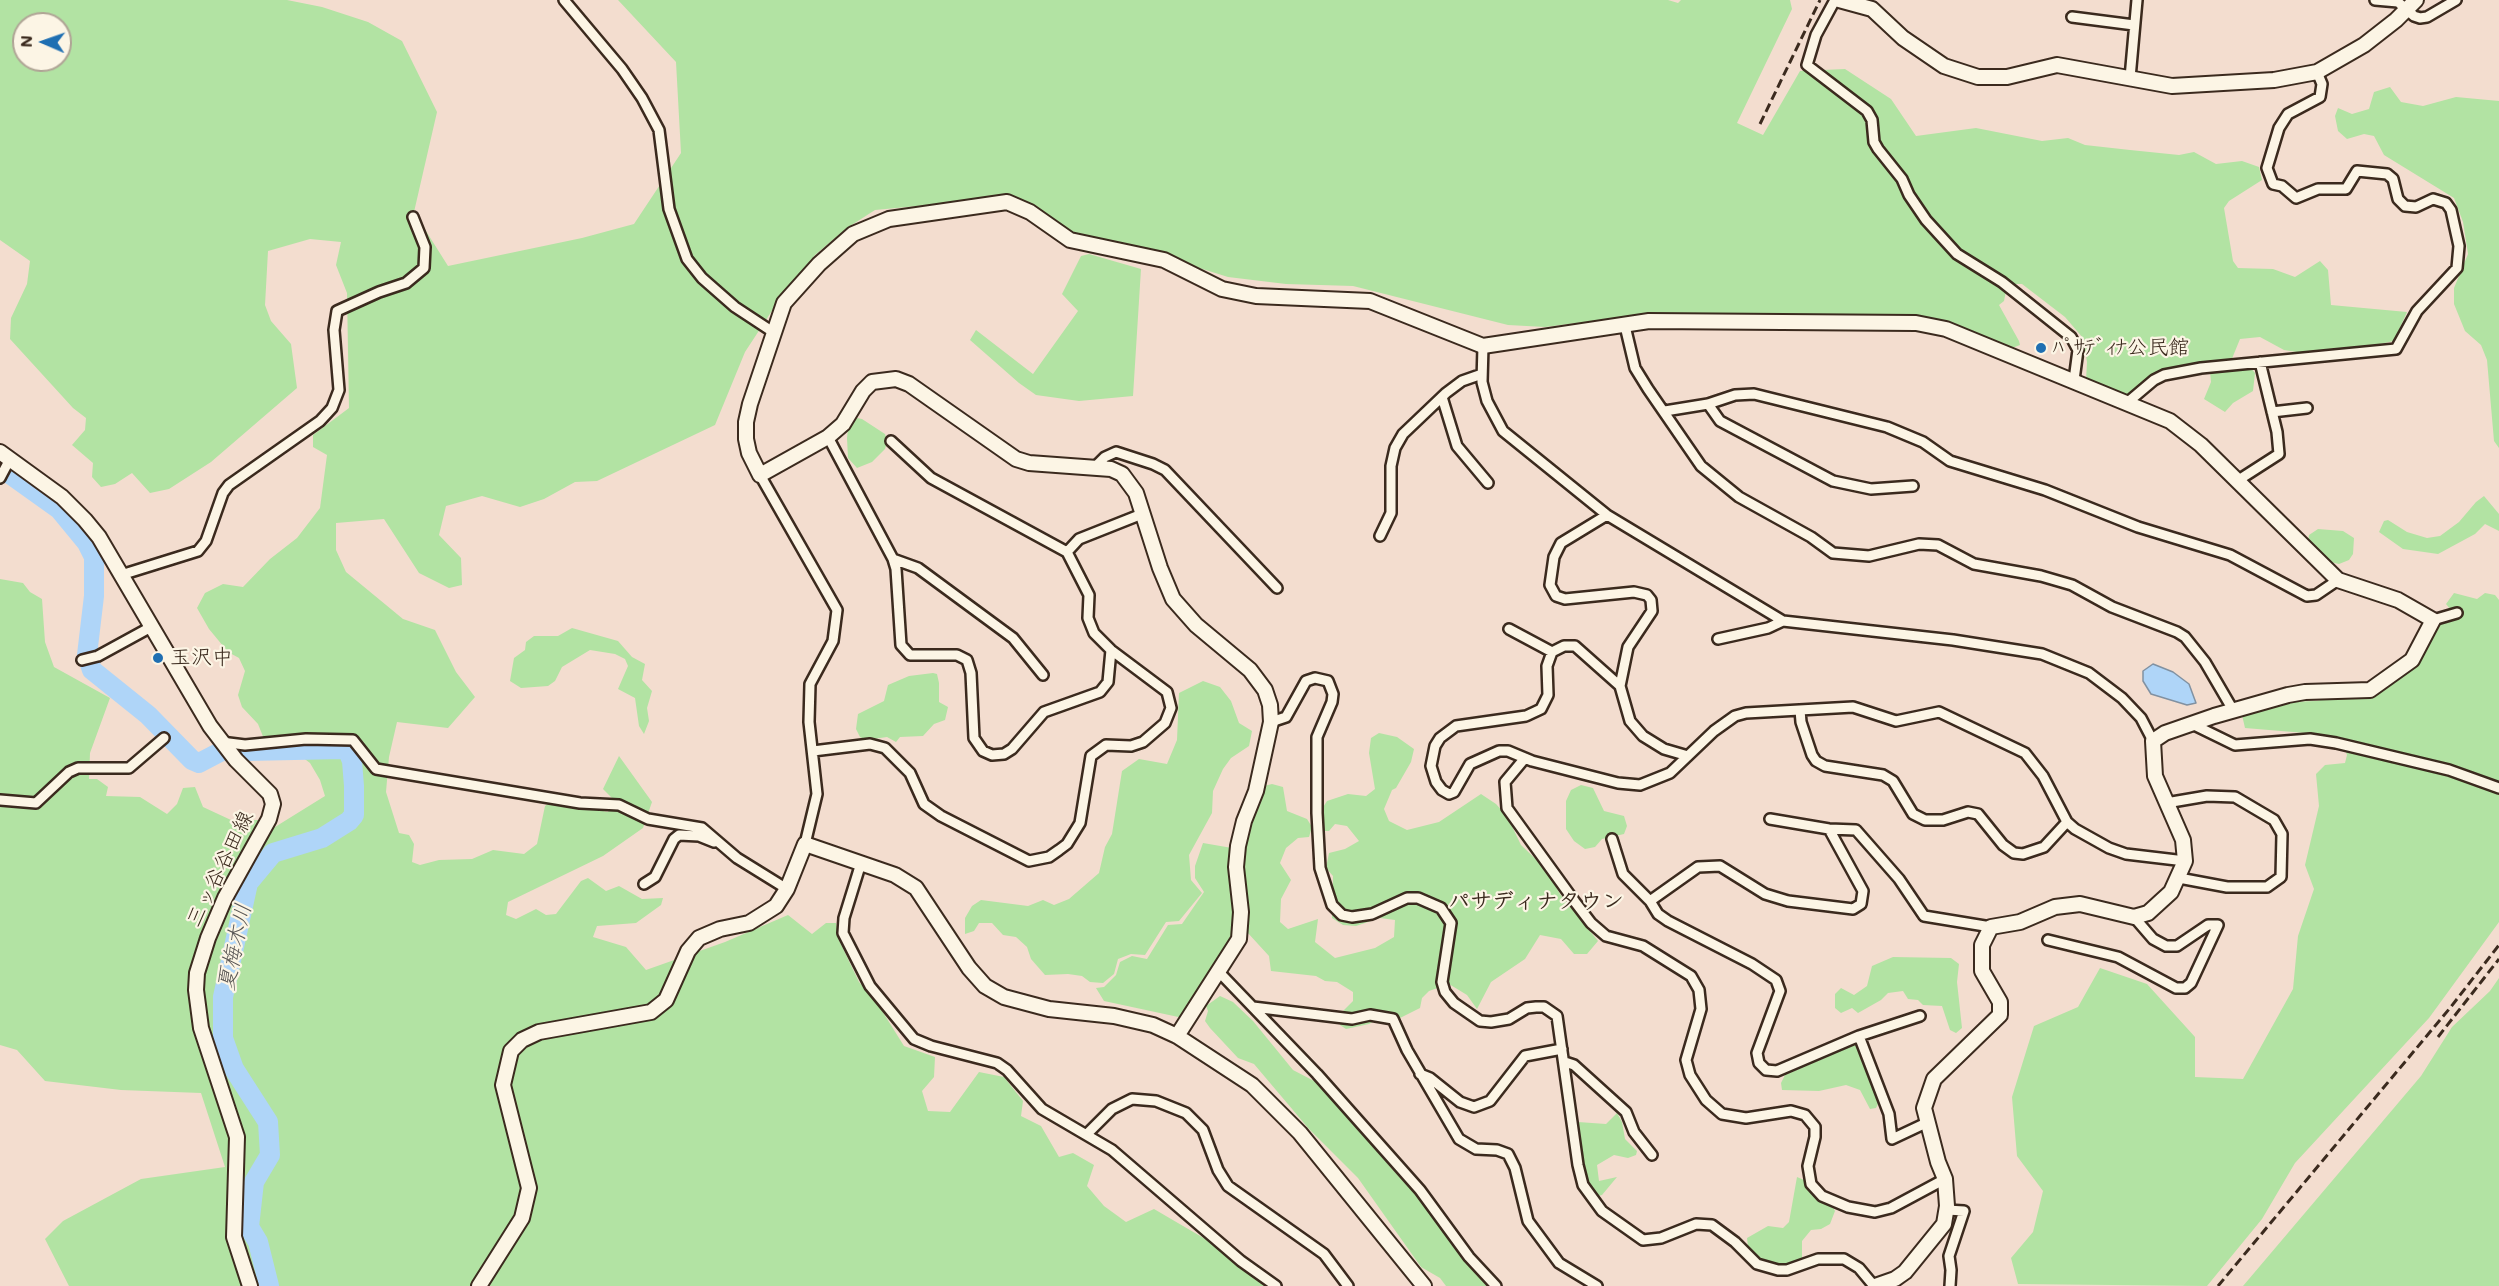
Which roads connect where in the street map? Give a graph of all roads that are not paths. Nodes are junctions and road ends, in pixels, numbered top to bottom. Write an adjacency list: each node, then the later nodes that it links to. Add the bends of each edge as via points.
1 (564, 0): 13 (street, via 622,69 659,130 669,209 687,259 735,307)
2 (1837, 0): 10 (street, via 1872,9 1903,38 1944,66 1963,73 1992,79 2056,65); 17 (street, via 1816,35 1807,65 1867,111 1878,149 1902,178 1926,220 1957,254 2002,282 2071,337 2078,350)
3 (2137, 0): 8 (street)
4 (2375, 0): 6 (street)
5 (2456, 0): 6 (street, via 2427,17 2414,16)
6 (2412, 5): 9 (street, via 2364,45)
7 (2072, 17): 8 (street)
8 (2134, 25): 10 (street)
9 (2317, 72): 10 (street, via 2274,80 2172,86); 15 (street, via 2322,84 2320,97 2288,114 2279,128 2267,168 2273,184 2296,198 2318,189 2346,189 2357,171 2387,174 2393,178 2398,199 2404,206 2416,207 2433,199 2446,203 2451,210 2460,262 2452,276 2417,310 2396,350)
10 (2130, 78)
11 (413, 217): 38 (street, via 425,247 424,268 406,283 337,311 334,330 339,390 332,408 313,426 229,485 198,551)
12 (1625, 326): 14 (street); 17 (street, via 1649,321 1699,320 1916,323 1946,329); 22 (street, via 1635,368)
13 (773, 332): 14 (street, via 789,295 862,229 889,219 1007,202 1030,212 1070,240 1164,260 1222,289 1256,297 1370,301); 28 (street, via 746,422 749,453)
14 (1483, 346): 16 (street)
15 (2260, 362): 19 (street, via 2158,376); 23 (street)
16 (1482, 374): 18 (street, via 1462,381); 34 (street, via 1487,401 1503,431)
17 (2074, 380): 19 (street)
18 (1442, 398): 31 (street, via 1457,446); 35 (street, via 1403,434 1395,448 1391,513)
19 (2128, 402): 30 (street, via 2186,432)
20 (1708, 404): 22 (street); 32 (street, via 1720,421 1833,481 1871,489); 39 (street, via 1754,394 1887,427 1923,442 1950,461 2230,555 2307,596 2316,595)
21 (2307, 408): 23 (street)
22 (1665, 411): 53 (street, via 1701,466 1739,497 1833,553 1869,556 1919,544 1938,545 1974,564 2059,580 2185,637)
23 (2272, 412): 30 (street, via 2278,454)
24 (828, 436): 27 (street, via 843,424 872,382 896,379 909,384 1016,459); 28 (street); 37 (street)
25 (891, 441): 36 (street, via 931,478)
26 (6, 458): 29 (street); 38 (street, 三ッ谷谷田線, via 62,497 86,520)
27 (1095, 467): 33 (street, via 1122,474 1136,494); 40 (street, via 1116,452 1165,471)
28 (760, 475): 59 (street, via 837,610 833,641 810,684)
29 (1, 476)
30 (2237, 481): 39 (street)
31 (1488, 483)
32 (1913, 486)
33 (1142, 514): 36 (street, via 1079,539); 54 (street, via 1173,599 1196,625 1259,679 1270,705)
34 (1607, 515): 43 (street); 51 (street, via 1561,543 1554,557 1550,585 1556,596 1565,599 1634,592 1651,600 1652,611 1628,647)
35 (1380, 536)
36 (1066, 552): 47 (street, via 1089,595 1090,627)
37 (893, 559): 47 (street, via 901,645 910,655 957,655 967,660 974,738 983,751 992,755 1004,754 1012,748 1044,712 1100,692 1108,682); 50 (street, via 918,568 1013,638)
38 (121, 575): 44 (street, 三ッ谷谷田線)
39 (2338, 580): 42 (street, via 2398,600)
40 (1277, 588)
41 (2457, 613): 42 (street)
42 (2433, 620): 53 (street, via 2412,660 2370,690 2305,692)
43 (1783, 621): 46 (street); 57 (street, via 2042,654 2089,673 2122,698 2141,718)
44 (151, 627): 49 (street); 58 (street, 三ッ谷谷田線)
45 (1509, 629): 48 (street)
46 (1718, 639)
47 (1111, 650): 59 (street, via 1167,692 1169,717 1138,744 1106,746 1095,751 1088,761 1076,833 1059,850 1040,860 1020,858 928,809 910,772 885,748 870,744)
48 (1552, 652): 51 (street, via 1575,646); 61 (street, via 1547,666 1548,695 1541,709 1526,716 1461,724 1449,730 1435,746 1432,773 1449,794 1476,759 1499,751)
49 (86, 659)
50 (1043, 675)
51 (1620, 686): 60 (street, via 1630,721 1643,736 1664,749)
52 (1800, 710): 60 (street, via 1735,717 1713,731); 66 (street, via 1852,707 1896,721 1930,713 1948,715 2025,753 2043,776); 66 (street, via 1816,761 1825,766 1883,775 1893,781 1913,814 1925,820 1943,820 1968,812 1978,814 2003,845 2023,854 2044,847)
53 (2233, 710): 55 (street)
54 (1271, 722): 80 (street, via 1256,791 1238,846 1239,939); 85 (street, via 1286,717 1306,681 1328,681 1332,702 1317,737 1317,813 1320,868 1332,905 1342,915 1352,917 1372,914 1407,898 1418,898 1442,908 1451,923 1442,982 1454,1003 1480,1020 1500,1022 1527,1008 1544,1007 1557,1016)
55 (2192, 724): 57 (street); 62 (street, via 2235,745 2310,739 2336,742 2449,770)
56 (164, 738): 63 (street, via 129,768 78,768 36,803)
57 (2153, 741): 64 (street, via 2155,776)
58 (221, 742): 70 (street, via 245,745 353,740 376,770 580,803 619,805 648,819 702,828); 93 (street, 三ッ谷谷田線, via 270,794 273,804 261,838 225,898 208,938 196,990 201,1028 237,1137 234,1237)
59 (813, 751): 69 (street, via 817,794)
60 (1688, 756): 61 (street, via 1661,779 1628,785)
61 (1525, 758): 91 (street, via 1505,782 1507,808 1575,902 1606,936 1643,946 1691,976 1699,990 1701,1009 1686,1060 1690,1075 1706,1100 1722,1114 1746,1118 1791,1111 1805,1115 1815,1127 1808,1166 1810,1184 1822,1196 1848,1207 1875,1212 1891,1208)
62 (2499, 788)
63 (0, 800)
64 (2166, 803): 71 (street, via 2182,840); 73 (street, via 2207,796 2235,797 2274,820 2282,834 2281,877 2267,887 2227,887)
65 (1770, 819): 67 (street)
66 (2067, 822): 71 (street, via 2126,854)
67 (1829, 829): 76 (street, via 1863,891 1862,904 1852,909 1765,894 1720,866 1698,867); 78 (street, via 1856,830 1899,879 1924,916)
68 (1612, 839): 76 (street, via 1623,874)
69 (805, 844): 72 (street); 75 (street)
70 (719, 845): 74 (street, via 699,836 679,835 655,877); 75 (street)
71 (2185, 861): 73 (street)
72 (861, 863): 83 (street, via 895,875 916,888 969,968 985,986 1004,997 1049,1009 1137,1020); 89 (street, via 843,933 870,986 887,1008 921,1043 997,1063 1042,1109)
73 (2179, 878): 77 (street, via 2160,904 2148,914)
74 (644, 884)
75 (787, 889): 94 (street, via 776,906 756,920 699,938 688,951 666,1000 651,1012 539,1032 522,1040 511,1052 503,1085 529,1188 522,1218)
76 (1650, 900): 84 (street, via 1658,914 1668,921 1776,980 1780,991 1757,1053 1766,1070 1777,1071)
77 (2134, 917): 78 (street, via 2080,904); 79 (street, via 2153,939 2166,946 2177,946 2208,925 2218,925 2191,984 2176,988 2118,957)
78 (1991, 927): 88 (street, via 1982,945 1982,971 2000,1002 2000,1015 1934,1078 1924,1108)
79 (2048, 940)
80 (1220, 973): 81 (street); 83 (street)
81 (1254, 1007): 87 (street, via 1352,1018 1387,1016 1396,1024); 98 (street, via 1420,1190 1469,1257)
82 (1920, 1016): 84 (street)
83 (1177, 1035): 97 (street, via 1252,1085 1277,1108)
84 (1859, 1036): 88 (street, via 1888,1114 1892,1139)
85 (1562, 1049): 86 (street); 87 (street, via 1526,1056 1490,1101 1474,1107 1460,1102)
86 (1565, 1062): 90 (street, via 1574,1065 1626,1112 1638,1139); 100 (street, via 1583,1185 1602,1211 1635,1237 1652,1240 1704,1223 1719,1229 1757,1264 1767,1268 1787,1270 1818,1259 1838,1258 1853,1263)
87 (1420, 1074): 99 (street, via 1459,1139 1476,1149 1503,1151 1512,1159 1528,1221 1559,1263)
88 (1926, 1123): 91 (street)
89 (1087, 1134): 95 (street, via 1112,1150 1241,1261); 96 (street, via 1112,1109 1132,1099 1156,1101 1186,1113 1203,1130 1228,1186 1324,1254)
90 (1652, 1155)
91 (1945, 1179): 92 (street)
92 (1947, 1210): 100 (street, via 1944,1224 1916,1260 1895,1279); 101 (street, via 1964,1210 1949,1256)
93 (250, 1286)
94 (479, 1286)
95 (1276, 1286)
96 (1348, 1286)
97 (1423, 1286)
98 (1496, 1286)
99 (1597, 1286)
100 (1874, 1286)
101 (1950, 1286)

